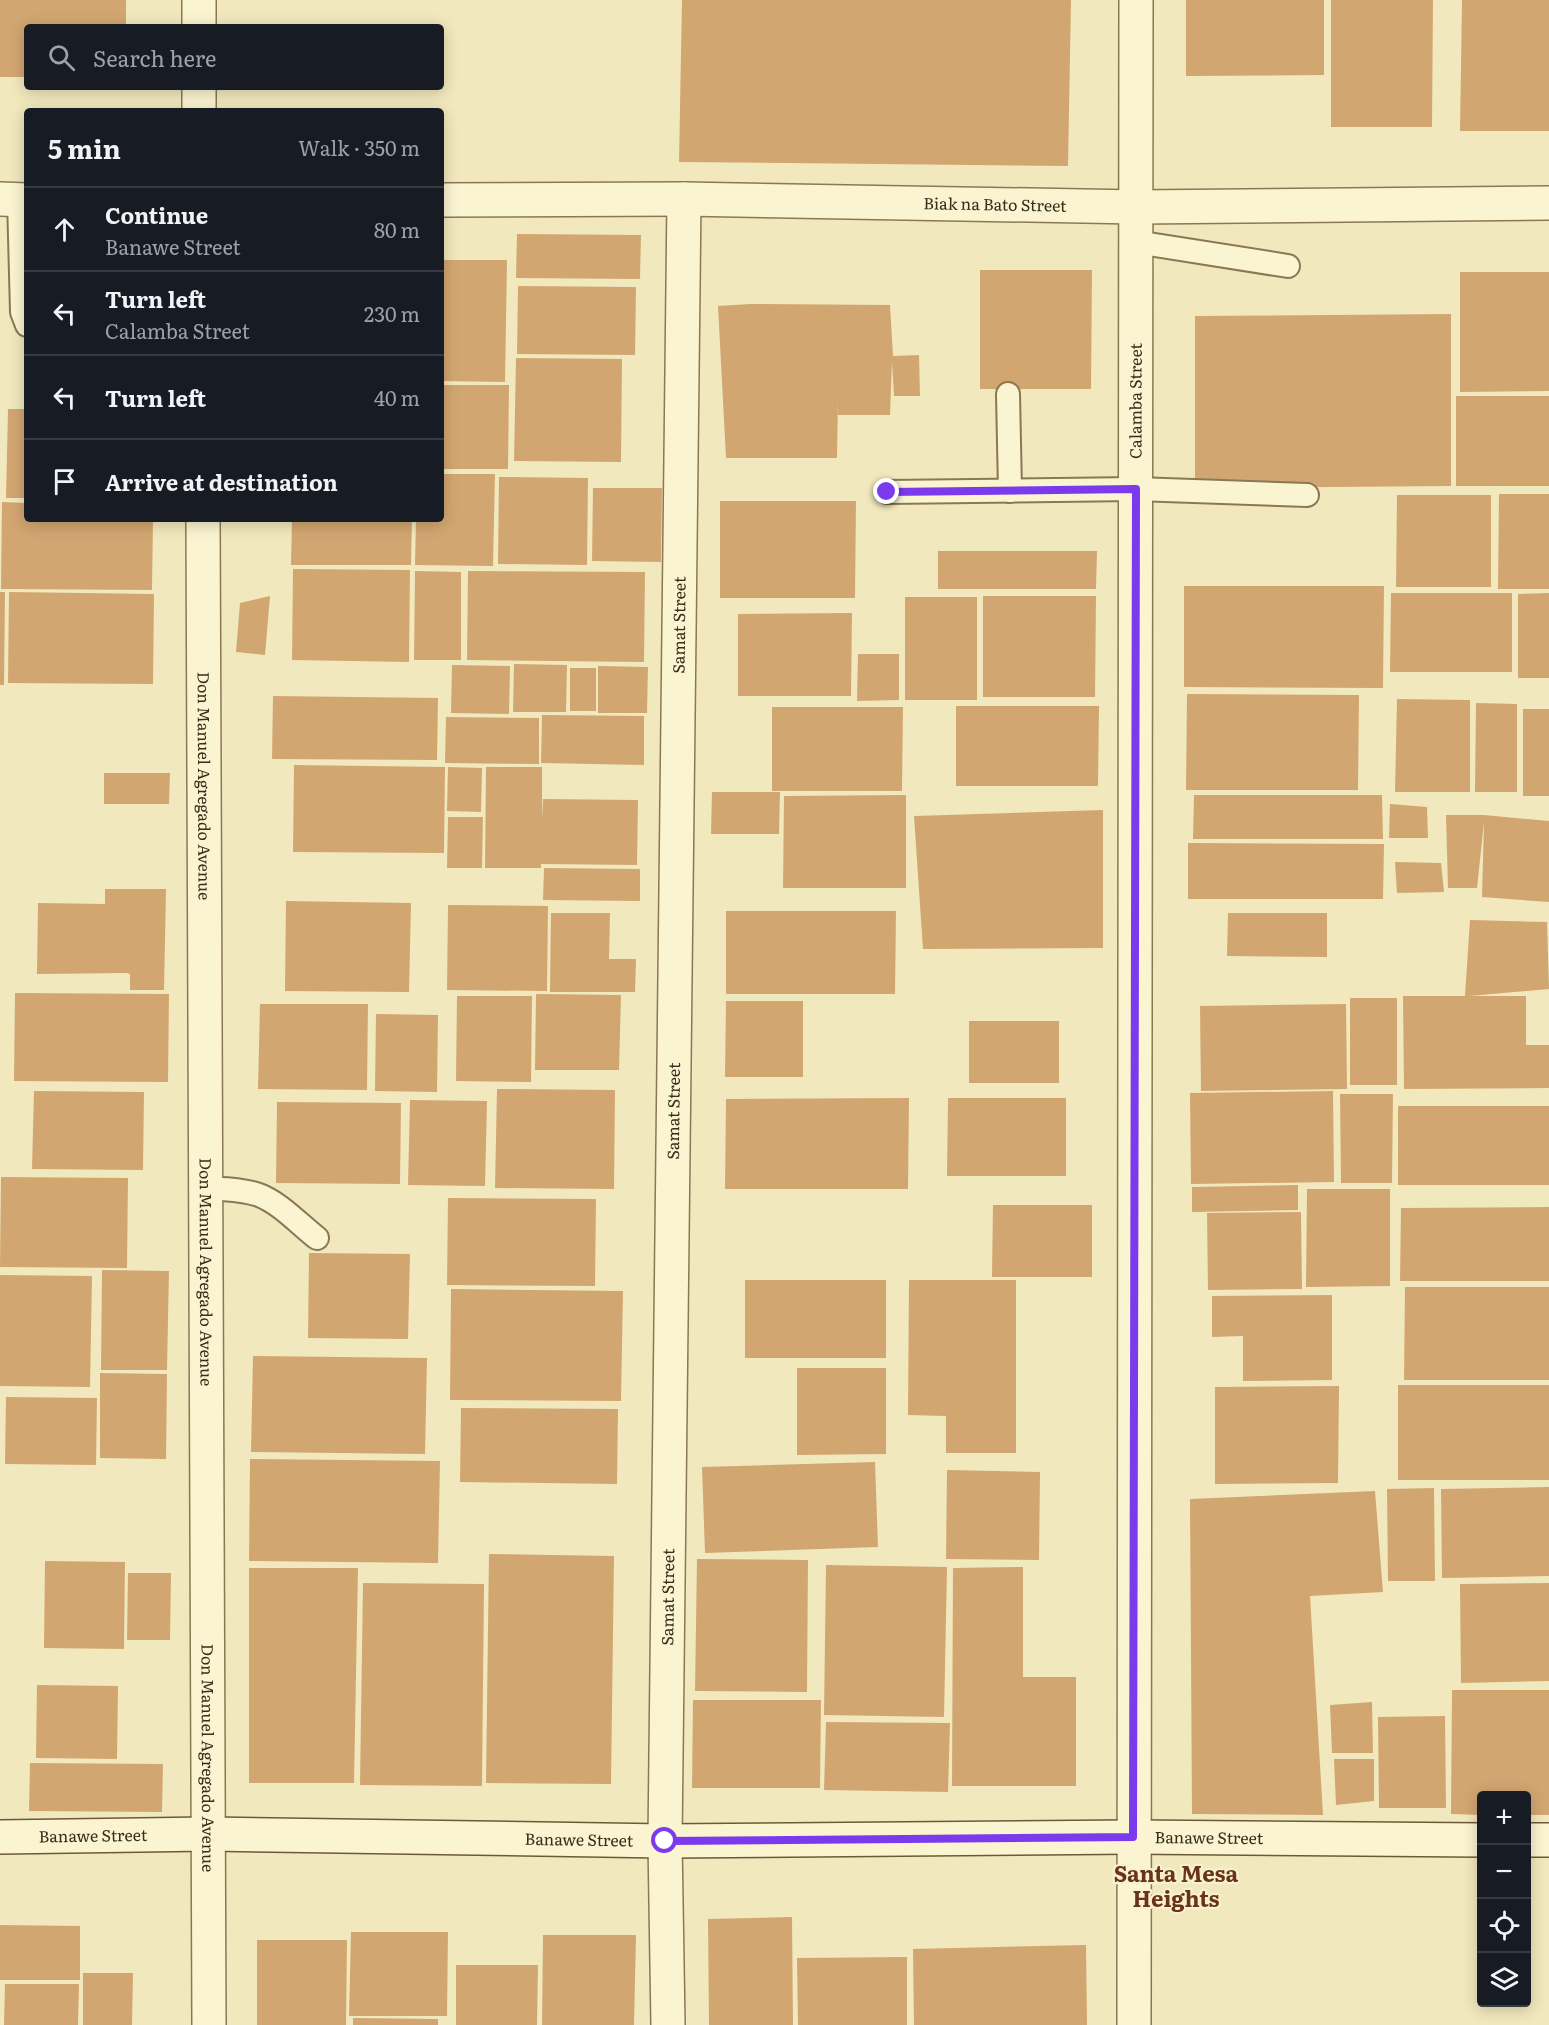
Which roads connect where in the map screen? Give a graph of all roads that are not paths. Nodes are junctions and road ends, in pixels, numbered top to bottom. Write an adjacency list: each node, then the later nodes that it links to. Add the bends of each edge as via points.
1 (199, 0): 3 (street)
2 (1136, 0): 10 (street, Calamba Street)
3 (199, 24)
4 (199, 90): 5 (street)
5 (199, 108)
6 (15, 199): 13 (lane)
7 (684, 199): 8 (street, Biak na Bato Street); 10 (street, Biak na Bato Street); 28 (street, Samat Street)
8 (444, 200)
9 (1549, 203): 10 (street, Biak na Bato Street)
10 (1137, 207): 11 (street, Calamba Street)
11 (1136, 242): 12 (lane); 15 (street, Calamba Street)
12 (1288, 266)
13 (24, 317)
14 (1008, 394): 16 (lane)
15 (1136, 489): 16 (lane); 18 (lane); 24 (street, Calamba Street)
16 (1010, 491): 17 (lane)
17 (887, 492)
18 (1307, 495)
19 (203, 522): 20 (street, Don Manuel Agregado Avenue)
20 (206, 1188): 21 (lane, via 259,1195); 22 (street, Don Manuel Agregado Avenue)
21 (317, 1238)
22 (209, 1834): 23 (street, Banawe Street); 28 (street, Banawe Street); 29 (street, Don Manuel Agregado Avenue)
23 (0, 1837)
24 (1133, 1837): 25 (street, Banawe Street); 28 (street, Banawe Street); 31 (street, Calamba Street)
25 (1477, 1840)
26 (1531, 1840): 27 (street)
27 (1549, 1840)
28 (665, 1841): 30 (street, Samat Street)
29 (209, 2025)
30 (668, 2025)
31 (1134, 2025)

